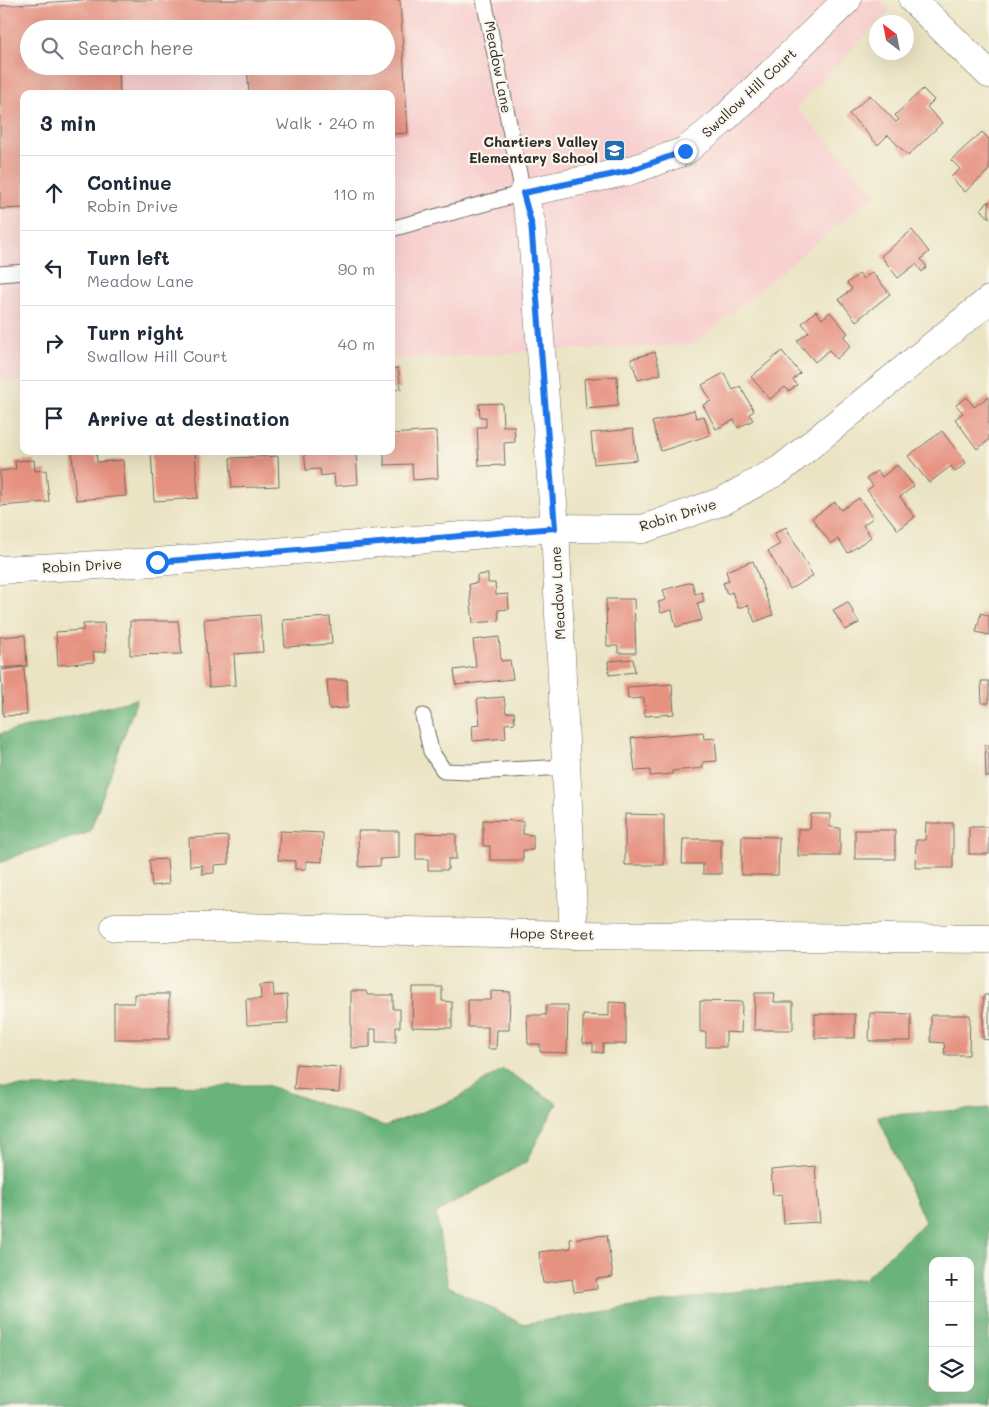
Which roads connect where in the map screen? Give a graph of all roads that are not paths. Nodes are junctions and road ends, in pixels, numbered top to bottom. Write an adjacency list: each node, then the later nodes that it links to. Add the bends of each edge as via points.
1 (484, 0): 5 (lane, Meadow Lane)
2 (847, 0): 5 (street, Swallow Hill Court, via 720,122 685,151 629,171)
3 (913, 0): 4 (street)
4 (989, 74)
5 (523, 193): 6 (lane); 10 (street, Meadow Lane, via 531,222)
6 (395, 227)
7 (20, 272): 8 (lane)
8 (0, 274)
9 (989, 300): 10 (street, Robin Drive, via 781,469 723,501 643,529)
10 (555, 528): 11 (street, Robin Drive, via 167,562); 13 (street, Meadow Lane)
11 (0, 570)
12 (423, 716): 13 (lane, via 431,751 444,771)
13 (566, 767): 15 (street, Meadow Lane)
14 (115, 927): 15 (street, Hope Street)
15 (574, 935): 16 (street, Hope Street)
16 (989, 939)

